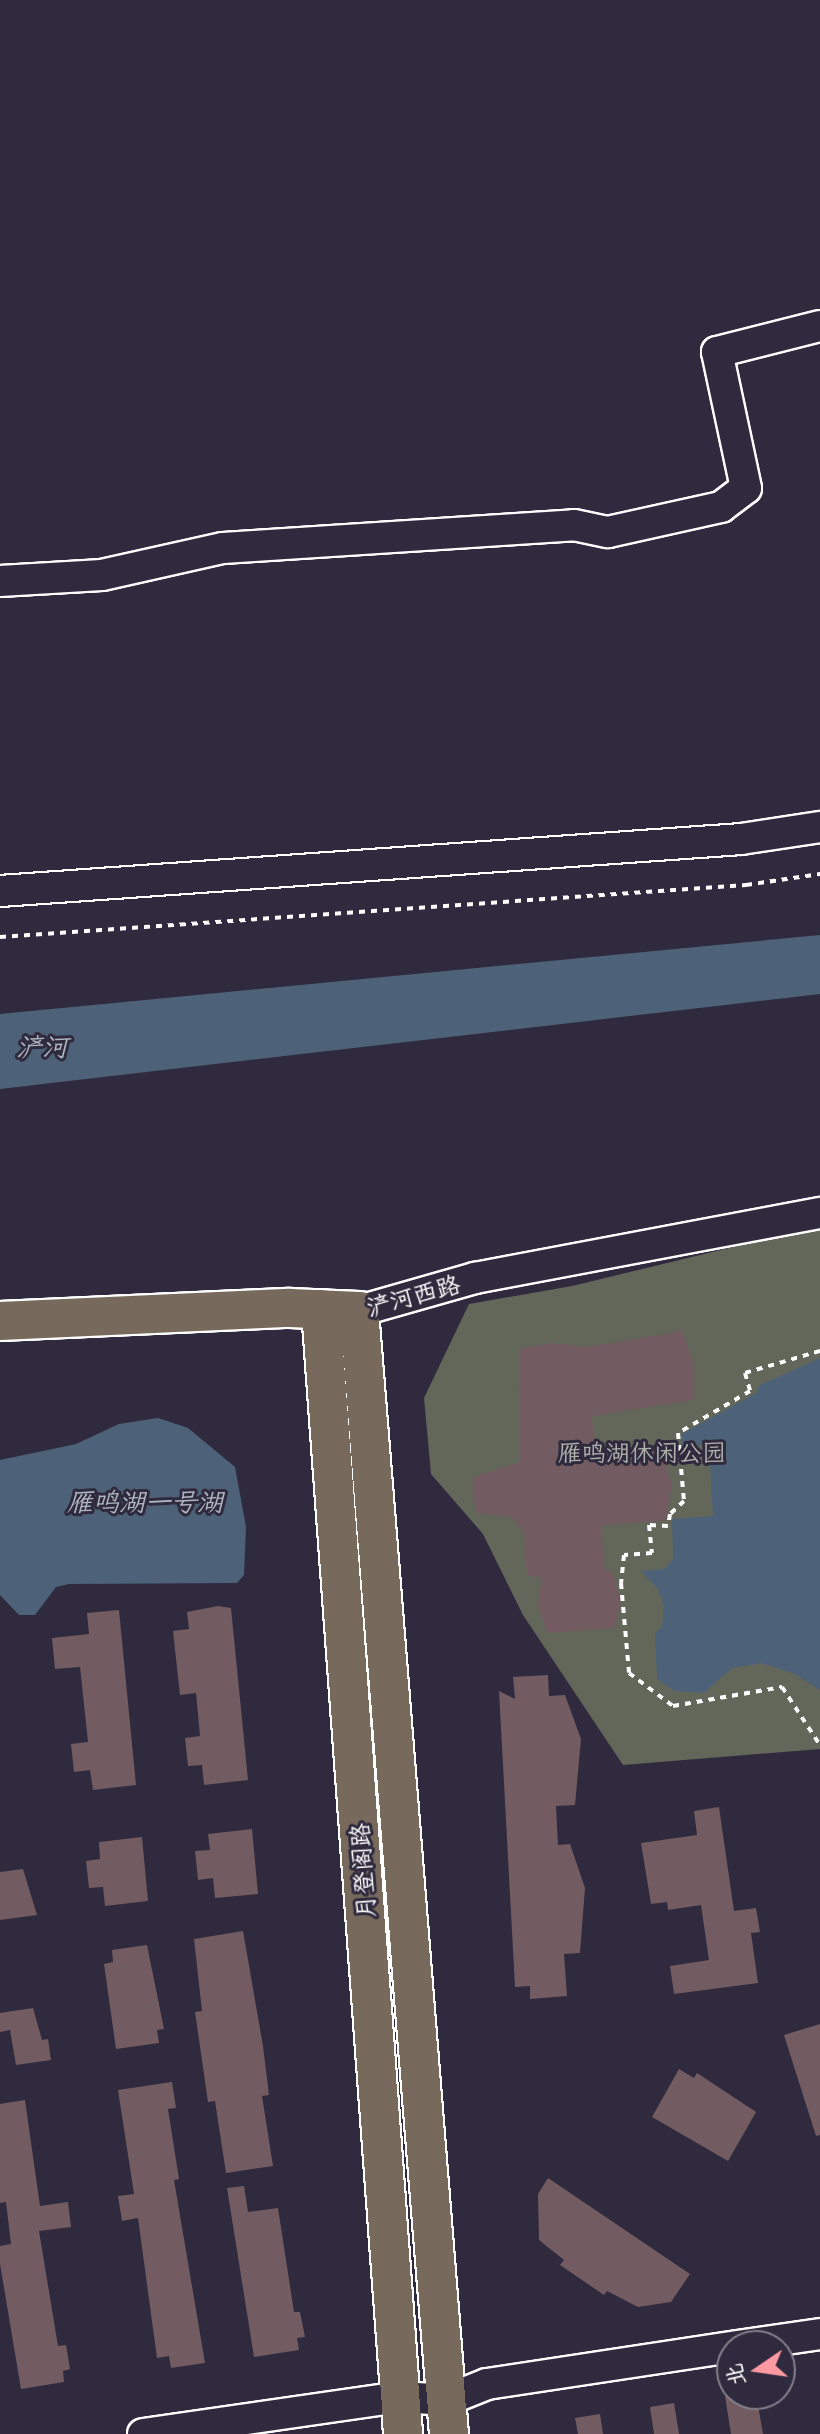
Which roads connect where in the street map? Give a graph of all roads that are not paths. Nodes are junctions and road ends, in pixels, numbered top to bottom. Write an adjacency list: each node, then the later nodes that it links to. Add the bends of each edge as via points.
1 (820, 326): 2 (street, via 717,352 746,488 721,507 608,532 574,525 223,548 102,575)
2 (0, 581)
3 (820, 827): 4 (street, via 741,839)
4 (0, 891)
5 (820, 1213): 7 (street, 浐河西路, via 475,1278)
6 (321, 1309): 7 (main road, 浐河西路); 8 (main road, 浐河西路); 12 (main road, 月登阁路)
7 (359, 1311): 13 (main road, 月登阁路)
8 (0, 1321)
9 (820, 2334): 10 (street)
10 (796, 2338)
11 (716, 2349): 13 (street, via 487,2384)
12 (402, 2416): 13 (street); 14 (street)
13 (448, 2417)
14 (143, 2434)

